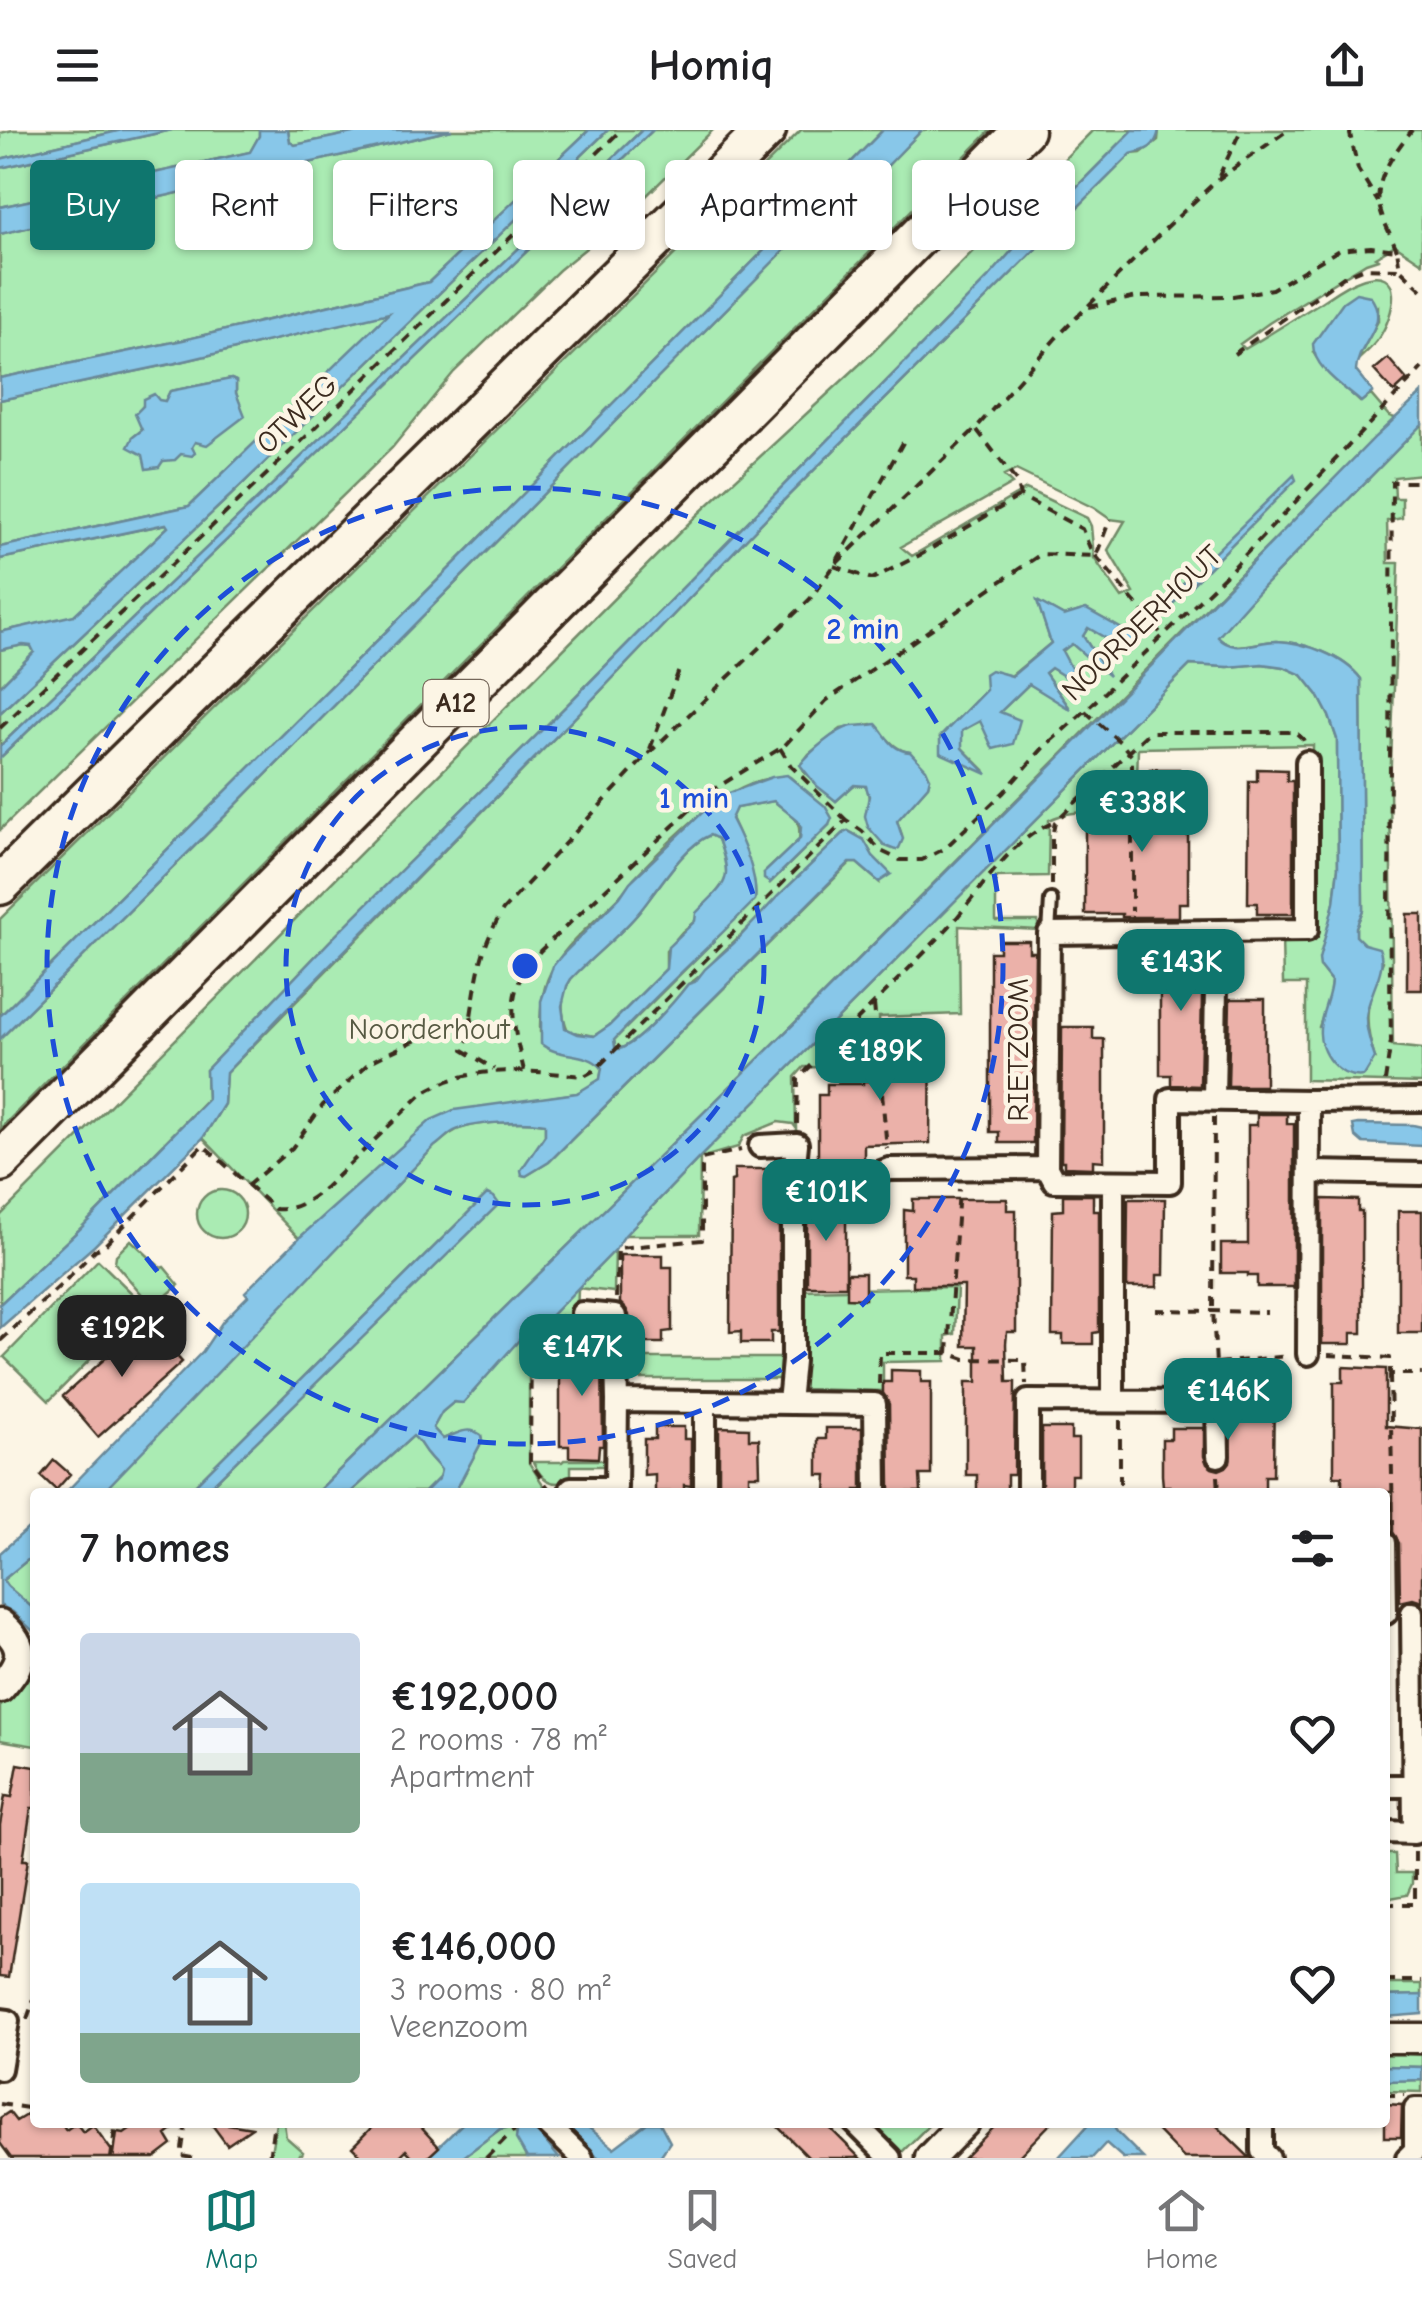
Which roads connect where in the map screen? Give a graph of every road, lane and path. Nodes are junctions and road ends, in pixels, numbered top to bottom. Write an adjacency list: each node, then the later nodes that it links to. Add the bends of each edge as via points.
1 (622, 130): 26 (path, OTWEG)
2 (766, 130): 33 (highway)
3 (1024, 130): 48 (highway, A12)
4 (1241, 130): 8 (path)
5 (1288, 130): 8 (path)
6 (1351, 130): 9 (path, via 1358,168)
7 (1412, 130): 9 (path, via 1391,157)
8 (1217, 180): 13 (path)
9 (1378, 202): 10 (path)
10 (1397, 250): 11 (path); 13 (path, via 1339,250 1272,288 1233,296 1137,297)
11 (1400, 270): 12 (path); 14 (path, via 1364,268 1345,276)
12 (1422, 290)
13 (1086, 308): 16 (path)
14 (1234, 354)
15 (1422, 368): 23 (path, NOORDERHOUT)
16 (976, 428): 19 (path); 22 (path)
17 (905, 440): 22 (path)
18 (1418, 482): 43 (path, via 1392,482 1391,1041)
19 (1020, 496): 21 (path, via 1082,529); 22 (path, via 872,580)
20 (1110, 519): 21 (path)
21 (1096, 556): 23 (path); 27 (path, via 1041,554 827,700)
22 (834, 566): 29 (path, via 810,599)
23 (1163, 636): 25 (path, NOORDERHOUT)
24 (679, 670): 29 (path)
25 (1085, 712): 28 (path); 31 (path, NOORDERHOUT, via 944,850 922,860 881,852)
26 (0, 728)
27 (780, 748): 31 (path); 41 (path, via 708,793 540,952 517,986 515,1033)
28 (1128, 753): 30 (path, via 1149,732 1295,732 1303,738); 32 (path); 36 (path)
29 (648, 754): 39 (path, via 503,910 481,954)
30 (1307, 762): 37 (street, via 1306,930)
31 (846, 820): 41 (path, via 595,1070 584,1076)
32 (1055, 822): 34 (path); 38 (path, via 995,868 950,925)
33 (0, 885)
34 (1051, 900): 35 (lane, RIETZOOM)
35 (1049, 932): 36 (street); 49 (street, RIETZOOM)
36 (1132, 932): 37 (street)
37 (1217, 932): 42 (street)
38 (874, 1001): 46 (path, via 798,1079); 50 (path)
39 (471, 1016): 40 (path, via 473,1037 463,1050); 56 (path, via 370,1062 323,1106 292,1148)
40 (497, 1070): 41 (path); 56 (path, via 422,1093 326,1187 297,1206 275,1210)
41 (524, 1071)
42 (1214, 1099): 45 (street); 55 (street, via 1170,1099 1170,1182); 57 (path)
43 (1382, 1100): 44 (street); 45 (street)
44 (1422, 1100)
45 (1310, 1101): 52 (street)
46 (797, 1144): 47 (street); 54 (street)
47 (760, 1146): 61 (path, via 702,1159 702,1240 618,1248)
48 (0, 1162)
49 (1047, 1168): 51 (street); 55 (street, via 1054,1181)
50 (889, 1169): 51 (street); 54 (street, via 854,1183)
51 (960, 1169): 63 (path)
52 (1310, 1172): 53 (street); 64 (street)
53 (1422, 1174)
54 (792, 1183): 71 (street)
55 (1113, 1183): 69 (street)
56 (247, 1186): 62 (path, via 204,1146)
57 (1213, 1309): 58 (path); 59 (path); 64 (path, via 1216,1363)
58 (1156, 1310)
59 (1267, 1312)
60 (582, 1313): 61 (street); 74 (path, via 554,1317 533,1334 530,1462)
61 (615, 1316): 67 (street)
62 (0, 1341)
63 (948, 1353): 68 (path, via 1024,1360); 72 (path, via 880,1353)
64 (1308, 1354): 65 (path, via 1390,1358)
65 (1390, 1374): 66 (path); 80 (path)
66 (1422, 1374)
67 (617, 1401): 70 (street); 75 (street)
68 (1028, 1401): 69 (street); 78 (street)
69 (1116, 1401): 73 (street, via 1217,1402); 79 (path)
70 (705, 1402): 71 (street); 76 (street)
71 (790, 1402): 72 (street)
72 (876, 1404): 77 (street)
73 (1218, 1456)
74 (558, 1488)
75 (616, 1488)
76 (704, 1488)
77 (876, 1488)
78 (1028, 1488)
79 (1120, 1488)
80 (1389, 1488)
81 (1390, 1613): 82 (street)
82 (1417, 1613): 87 (street)
83 (0, 1624): 84 (street)
84 (28, 1656): 85 (street)
85 (0, 1688)
86 (1390, 1786): 87 (street)
87 (1414, 1786): 89 (street)
88 (1390, 1832): 89 (street)
89 (1414, 1832): 90 (path, via 1415,1904)
90 (1390, 1904)
91 (1390, 1981): 92 (path)
92 (1422, 1981)
93 (0, 2020): 96 (street, via 8,2021)
94 (1390, 2038): 95 (street)
95 (1422, 2038)
96 (0, 2069)
97 (0, 2104): 98 (path)
98 (30, 2109)
99 (1422, 2109): 116 (street, via 1415,2109 1416,2150)
100 (115, 2128): 108 (path)
101 (185, 2128): 109 (path, via 181,2156)
102 (273, 2128): 110 (path)
103 (516, 2128): 111 (path)
104 (550, 2128): 112 (street)
105 (860, 2128): 113 (street)
106 (959, 2128): 114 (street)
107 (1262, 2128): 115 (street, via 1262,2151)
108 (111, 2158)
109 (192, 2158)
110 (269, 2158)
111 (486, 2158)
112 (582, 2158)
113 (890, 2158)
114 (930, 2158)
115 (1269, 2158)
116 (1407, 2158)

